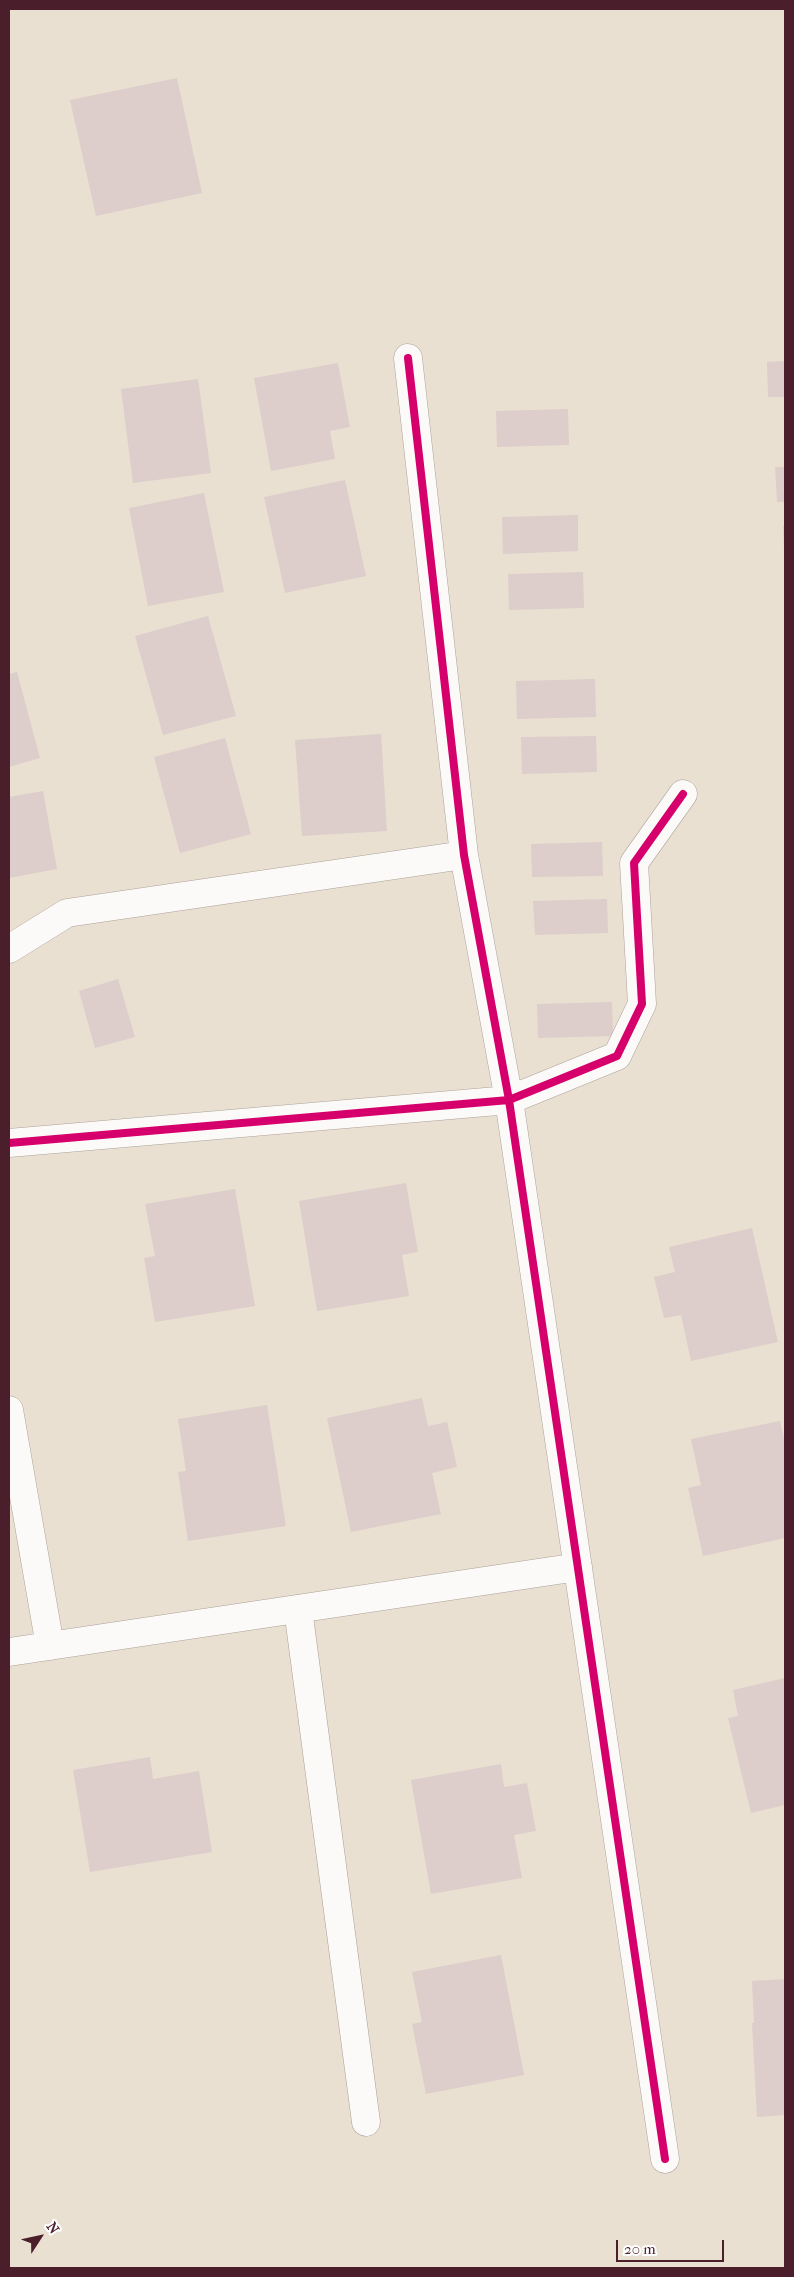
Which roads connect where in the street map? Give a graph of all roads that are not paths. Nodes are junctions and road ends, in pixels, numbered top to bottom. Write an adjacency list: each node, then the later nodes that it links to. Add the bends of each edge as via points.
1 (408, 358): 3 (street)
2 (683, 794): 5 (street, via 634,863 642,1004 617,1056)
3 (464, 855): 4 (street, via 67,913); 5 (street)
4 (9, 949)
5 (509, 1100): 6 (street); 8 (street)
6 (9, 1143)
7 (9, 1410): 10 (street)
8 (578, 1567): 9 (street); 13 (street)
9 (298, 1609): 10 (street); 12 (street)
10 (50, 1646): 11 (street)
11 (9, 1652)
12 (366, 2122)
13 (665, 2159)

